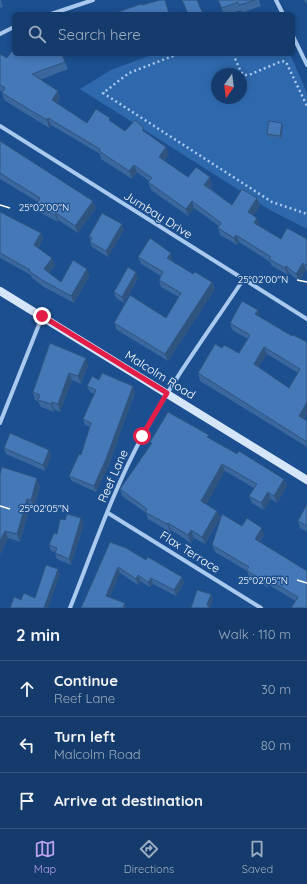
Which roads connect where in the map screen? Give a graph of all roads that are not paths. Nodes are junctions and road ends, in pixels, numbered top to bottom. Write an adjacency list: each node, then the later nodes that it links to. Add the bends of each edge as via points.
1 (93, 0): 3 (street)
2 (276, 0): 4 (street)
3 (57, 12)
4 (282, 12)
5 (12, 28): 6 (street)
6 (0, 34)
7 (295, 40): 8 (street)
8 (307, 65)
9 (0, 126): 10 (street, Jumbay Drive)
10 (243, 280): 13 (street, Jumbay Drive); 14 (street, Reef Lane)
11 (0, 290): 12 (street, Malcolm Road)
12 (42, 316): 14 (street, Malcolm Road); 15 (street)
13 (307, 319)
14 (167, 393): 16 (street, Malcolm Road); 17 (street, Reef Lane, via 142,436)
15 (0, 423)
16 (307, 480)
17 (108, 513): 18 (street, Reef Lane); 19 (street, Flax Terrace)
18 (70, 608)
19 (261, 608)

